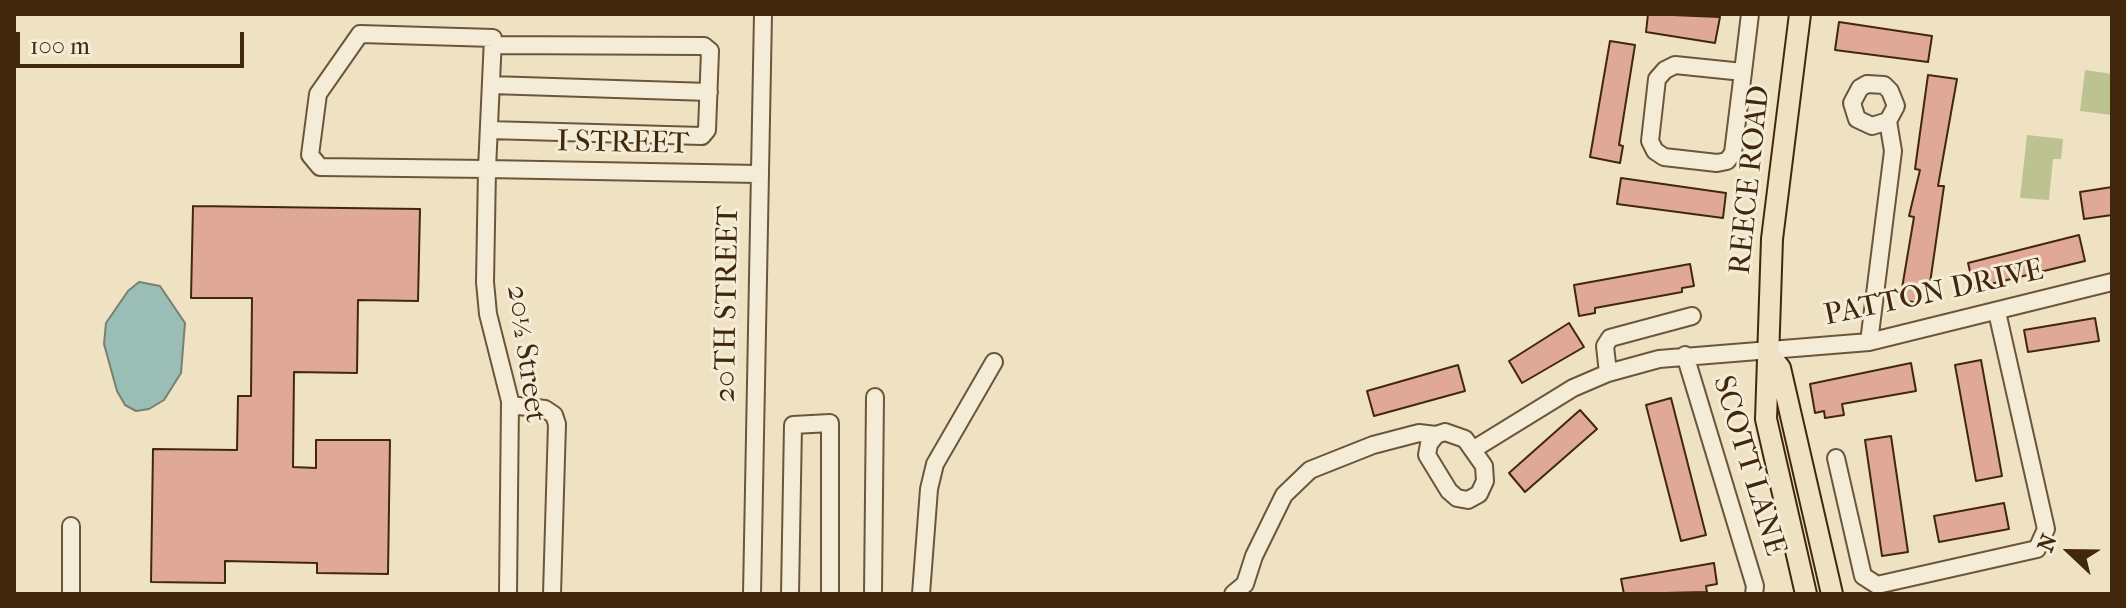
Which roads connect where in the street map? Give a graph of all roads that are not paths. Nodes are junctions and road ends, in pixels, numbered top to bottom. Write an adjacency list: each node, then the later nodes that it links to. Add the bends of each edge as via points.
1 (763, 14): 11 (street, 20TH STREET)
2 (1750, 14): 5 (street)
3 (1800, 14): 16 (main road, REECE ROAD, via 1772,239)
4 (493, 45): 6 (street, 20½ Street); 7 (street, via 704,46 710,51); 10 (street, I STREET, via 493,38 360,34 318,94 310,155 320,167)
5 (1743, 72): 5 (street, via 1733,153 1727,161 1664,157 1655,151 1650,141 1657,79 1665,70 1675,65)
6 (491, 85): 7 (street); 9 (street, 20½ Street)
7 (709, 92): 9 (street, via 702,136)
8 (1888, 121): 15 (street, via 1893,151)
9 (489, 130): 10 (street, 20½ Street)
10 (487, 169): 11 (street, I STREET); 21 (street, 20½ Street, via 488,314)
11 (758, 174): 29 (street, 20TH STREET)
12 (2112, 282): 13 (street, PATTON DRIVE)
13 (1997, 312): 15 (street, PATTON DRIVE); 24 (street, via 2046,529 2037,549 1877,585 1863,576)
14 (1692, 316): 19 (street, via 1610,338 1604,357)
15 (1869, 342): 16 (street, PATTON DRIVE)
16 (1767, 352): 17 (street, PATTON DRIVE); 36 (main road, REECE ROAD, via 1766,419); 37 (main road, REECE ROAD, via 1780,368)
17 (1685, 355): 19 (street, PATTON DRIVE); 35 (street, SCOTT LANE)
18 (994, 362): 33 (street, via 935,464)
19 (1608, 373): 23 (street, PATTON DRIVE, via 1527,414)
20 (875, 397): 32 (street)
21 (510, 405): 27 (street, 20½ Street); 28 (street, via 545,409 557,424)
22 (1436, 435): 23 (street, via 1455,434); 23 (street, via 1427,455 1457,498 1479,494 1485,481); 34 (street, via 1419,433 1324,462 1298,480 1274,512 1245,584)
23 (1474, 449)
24 (1836, 458)
25 (71, 526): 26 (street)
26 (71, 594)
27 (508, 594)
28 (552, 594)
29 (752, 594)
30 (790, 594): 31 (street, via 793,425 830,423)
31 (830, 594)
32 (873, 594)
33 (921, 594)
34 (1233, 594)
35 (1754, 594)
36 (1806, 594)
37 (1832, 594)

